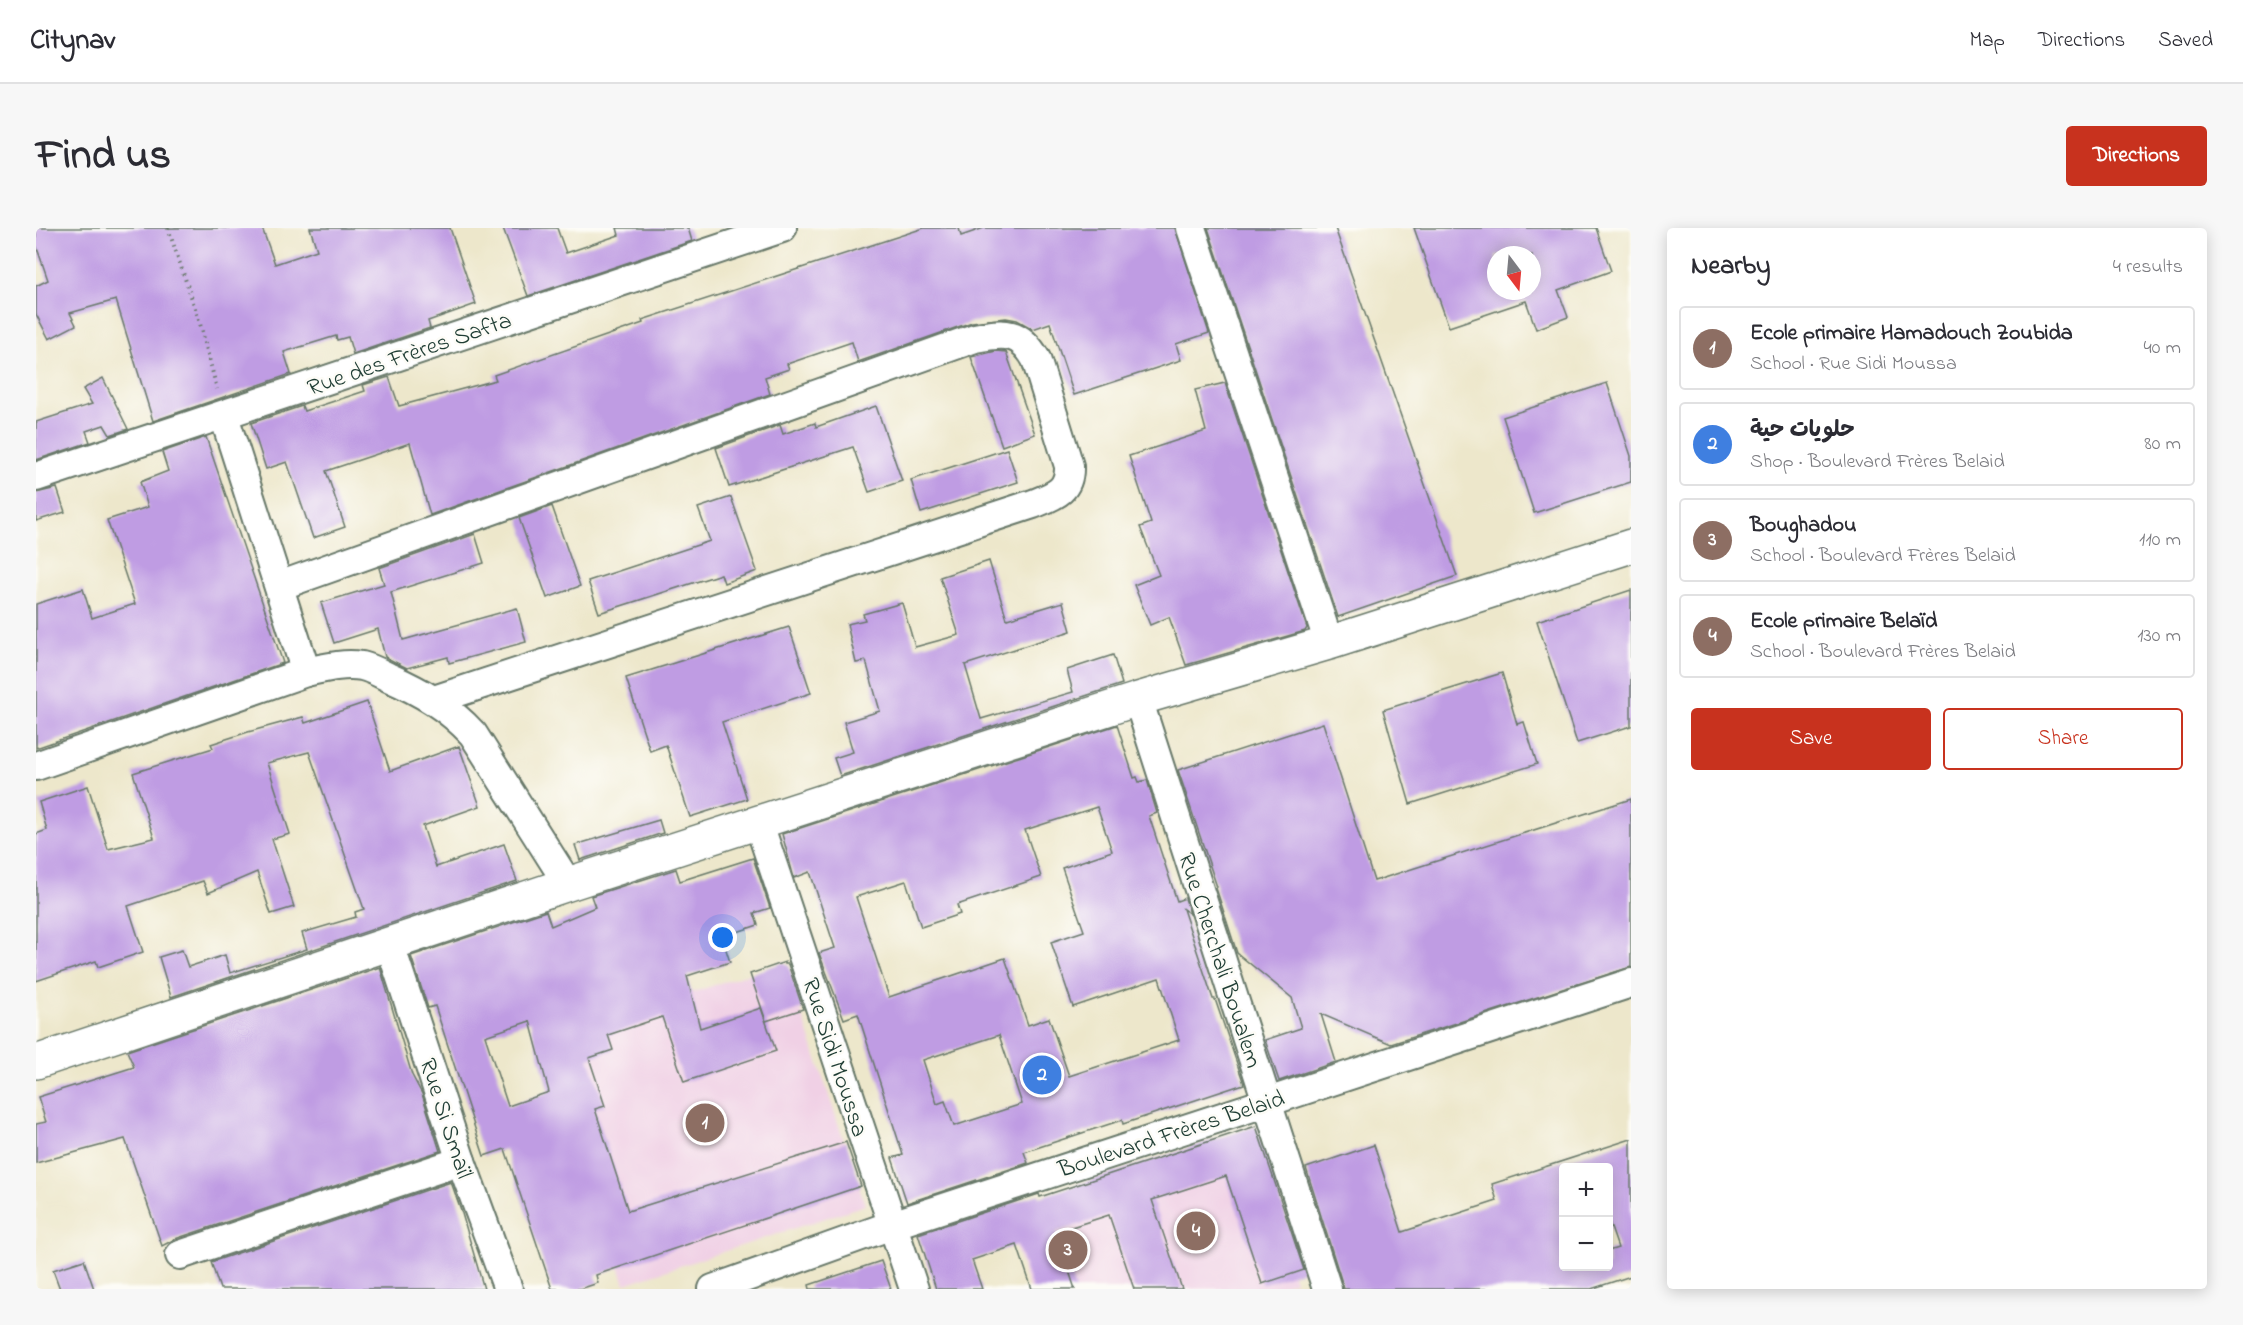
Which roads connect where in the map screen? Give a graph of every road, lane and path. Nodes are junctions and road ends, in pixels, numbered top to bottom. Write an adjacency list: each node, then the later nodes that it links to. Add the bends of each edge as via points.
1 (168, 228): 4 (path, via 200,320)
2 (782, 228): 4 (street, Rue des Frères Safta)
3 (1191, 228): 8 (street)
4 (224, 416): 5 (street, Rue des Frères Safta); 7 (street)
5 (36, 477)
6 (1631, 546): 8 (main road)
7 (279, 586): 9 (street); 11 (street, via 975,338 1016,336 1028,345 1036,359 1069,466 1070,477 1060,492 1022,508)
8 (1329, 643): 10 (main road)
9 (306, 672): 11 (street, via 364,666); 12 (street)
10 (1138, 699): 13 (main road); 18 (street, Rue Cherchali Boualem)
11 (434, 700): 14 (street, via 473,734)
12 (36, 766)
13 (759, 824): 14 (main road); 20 (street, Rue Sidi Moussa)
14 (568, 884): 15 (main road)
15 (390, 945): 17 (main road); 19 (street, Rue Si Smaïl)
16 (1631, 983): 18 (street, Boulevard Frères Belaid)
17 (36, 1062)
18 (1266, 1102): 20 (street, Boulevard Frères Belaid); 25 (street, Rue Cherchali Boualem)
19 (460, 1161): 21 (street); 22 (street, Rue Si Smaïl)
20 (892, 1225): 23 (street, Boulevard Frères Belaid); 24 (street, Rue Sidi Moussa)
21 (180, 1255)
22 (508, 1289)
23 (713, 1289)
24 (914, 1289)
25 (1327, 1289)

